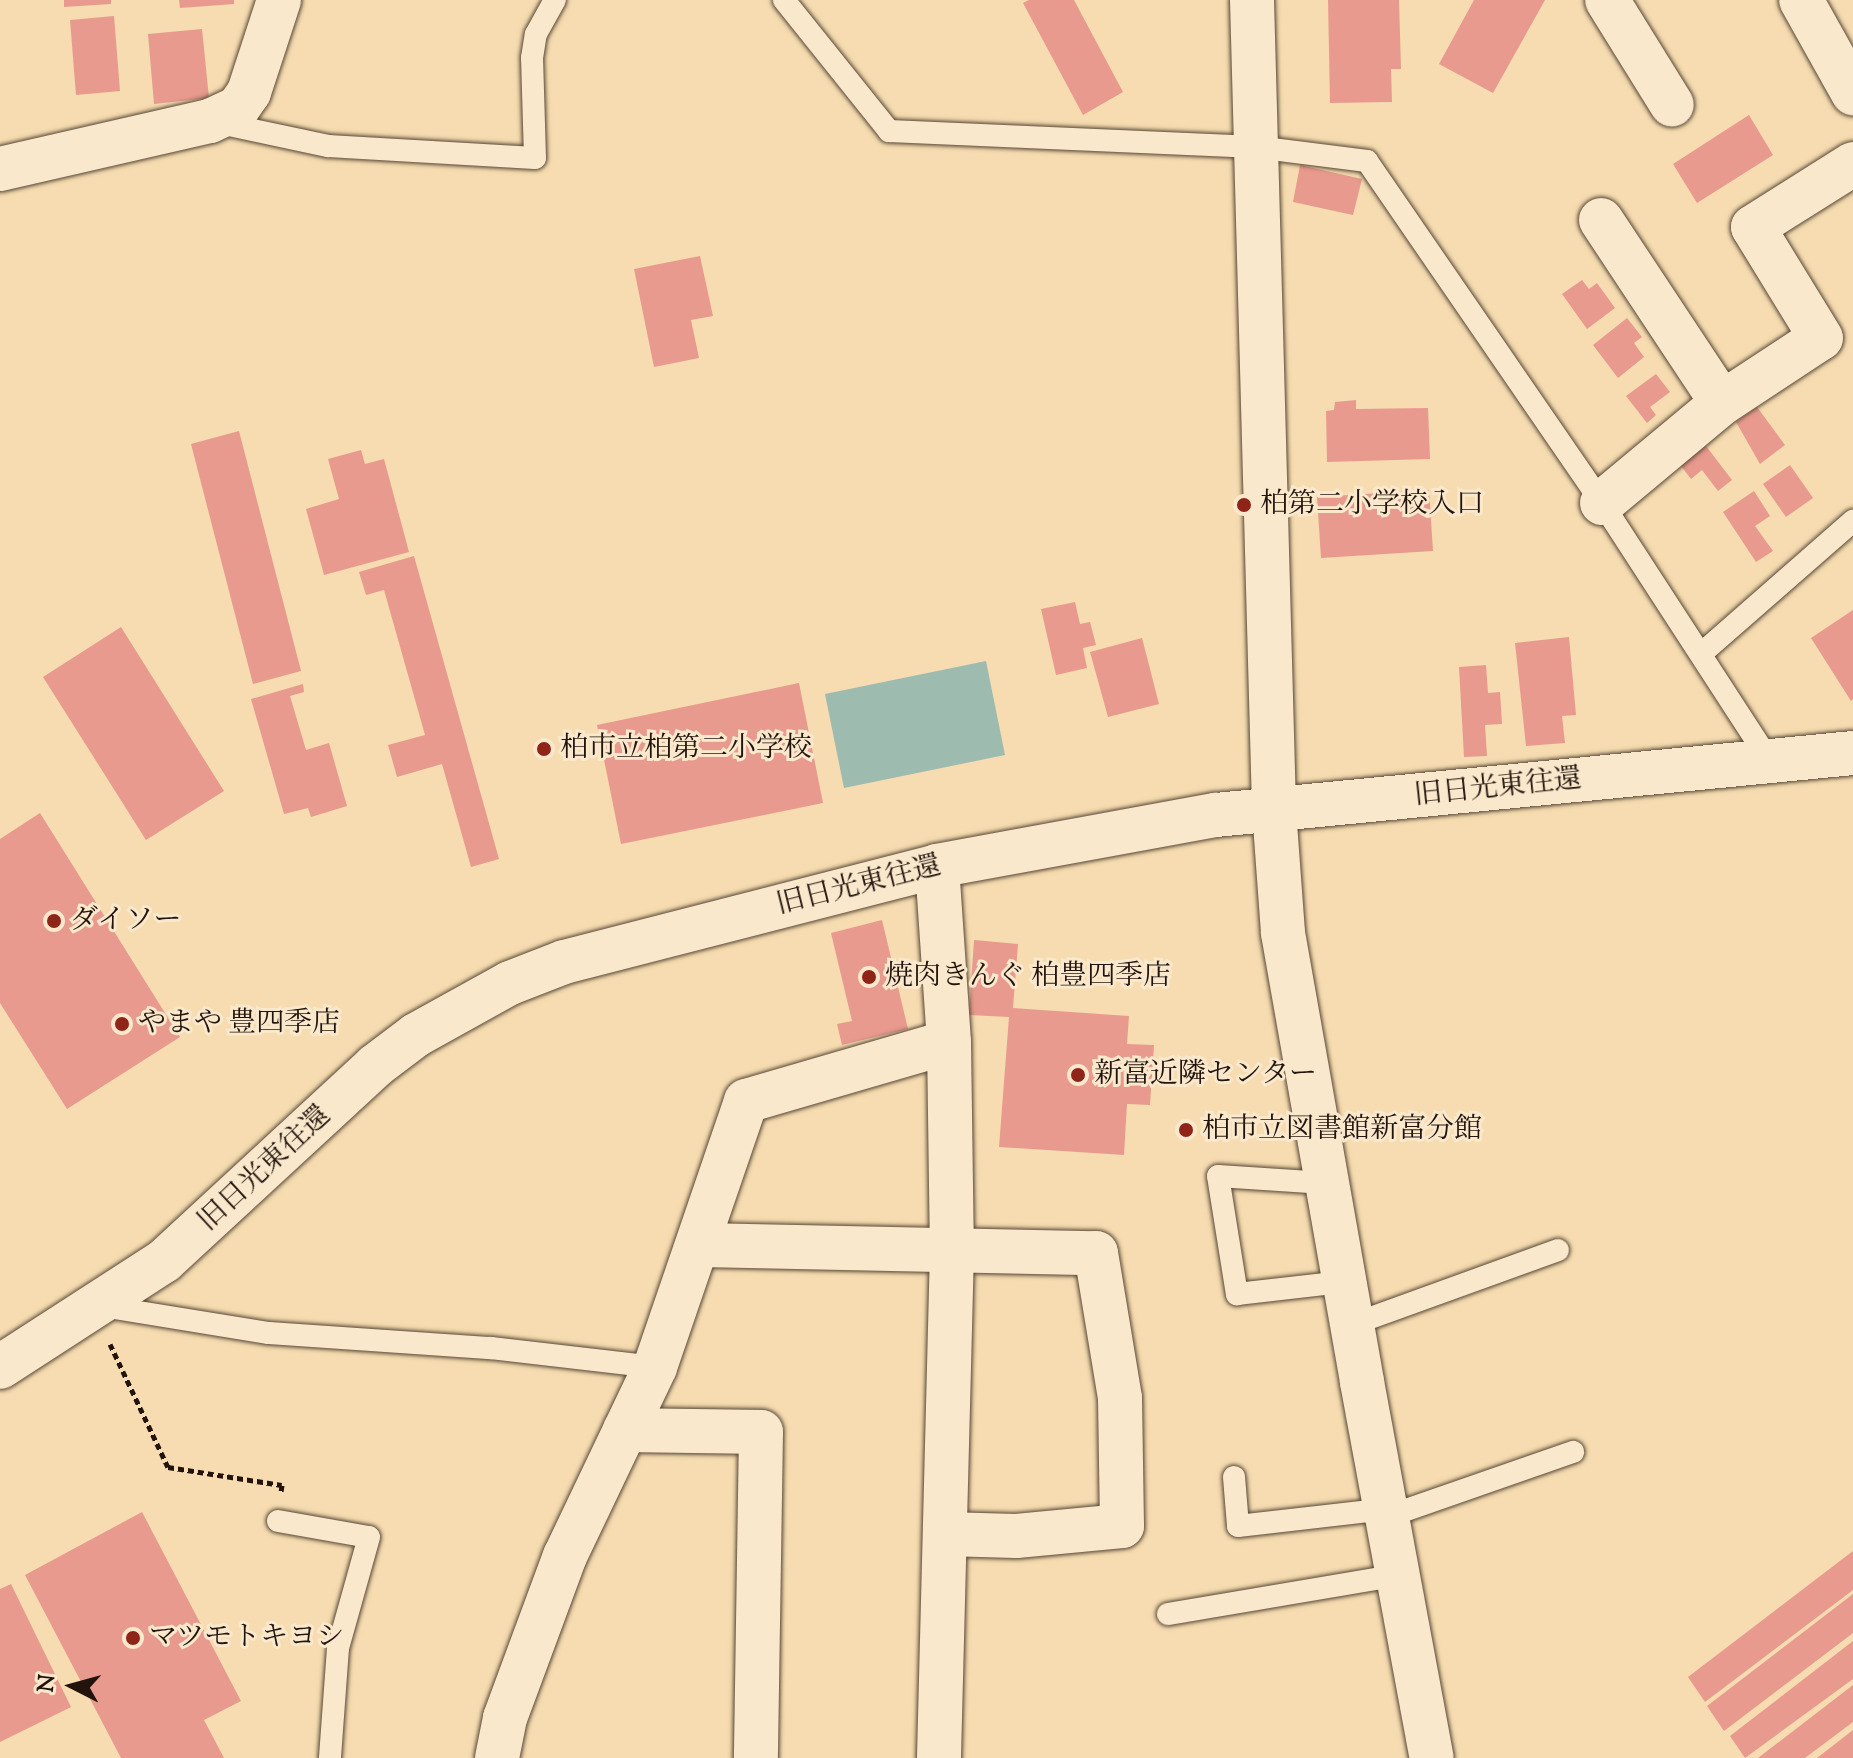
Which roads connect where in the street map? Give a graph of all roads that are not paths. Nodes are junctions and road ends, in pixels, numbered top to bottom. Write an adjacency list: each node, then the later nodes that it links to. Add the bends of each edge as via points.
1 (279, 0): 9 (street, via 249,92 238,108)
2 (555, 0): 9 (lane, via 536,34 532,58 535,158 328,146)
3 (784, 0): 10 (lane, via 889,131)
4 (1252, 0): 10 (street)
5 (1607, 0): 8 (street)
6 (1801, 0): 7 (street)
7 (1853, 93)
8 (1672, 105)
9 (210, 121): 12 (street)
10 (1256, 147): 15 (lane, via 1367,161); 20 (street)
11 (1853, 164): 14 (street, via 1753,227 1821,338)
12 (0, 169)
13 (1601, 220): 14 (street)
14 (1722, 403): 15 (street)
15 (1602, 503): 17 (lane)
16 (1853, 521): 17 (lane)
17 (1702, 653): 19 (lane)
18 (1853, 753): 19 (street, 旧日光東往還)
19 (1768, 759): 20 (street, 旧日光東往還)
20 (1274, 810): 21 (street, 旧日光東往還, via 1123,830); 23 (street, via 1283,933)
21 (937, 866): 22 (street); 28 (street, 旧日光東往還, via 564,962 459,1009 375,1066)
22 (949, 1042): 24 (street, via 746,1101); 25 (street)
23 (1325, 1183): 27 (street); 27 (lane, via 1218,1176 1237,1294)
24 (699, 1245): 25 (street); 31 (street)
25 (952, 1250): 37 (street); 37 (street, via 1096,1253 1120,1398 1122,1526 1016,1536)
26 (1558, 1250): 29 (lane)
27 (1343, 1282): 29 (street)
28 (103, 1320): 30 (street, 旧日光東往還); 31 (lane, via 491,1348)
29 (1351, 1325): 35 (street)
30 (3, 1361)
31 (655, 1367): 32 (street)
32 (625, 1430): 41 (street, via 565,1556 505,1718); 42 (street, via 761,1432)
33 (1573, 1452): 35 (lane)
34 (1234, 1477): 35 (lane, via 1238,1526)
35 (1389, 1513): 38 (street)
36 (278, 1521): 40 (lane, via 369,1537 338,1648)
37 (945, 1534): 43 (street)
38 (1398, 1575): 39 (lane); 44 (street)
39 (1168, 1614)
40 (330, 1758)
41 (497, 1758)
42 (756, 1758)
43 (939, 1758)
44 (1432, 1758)

